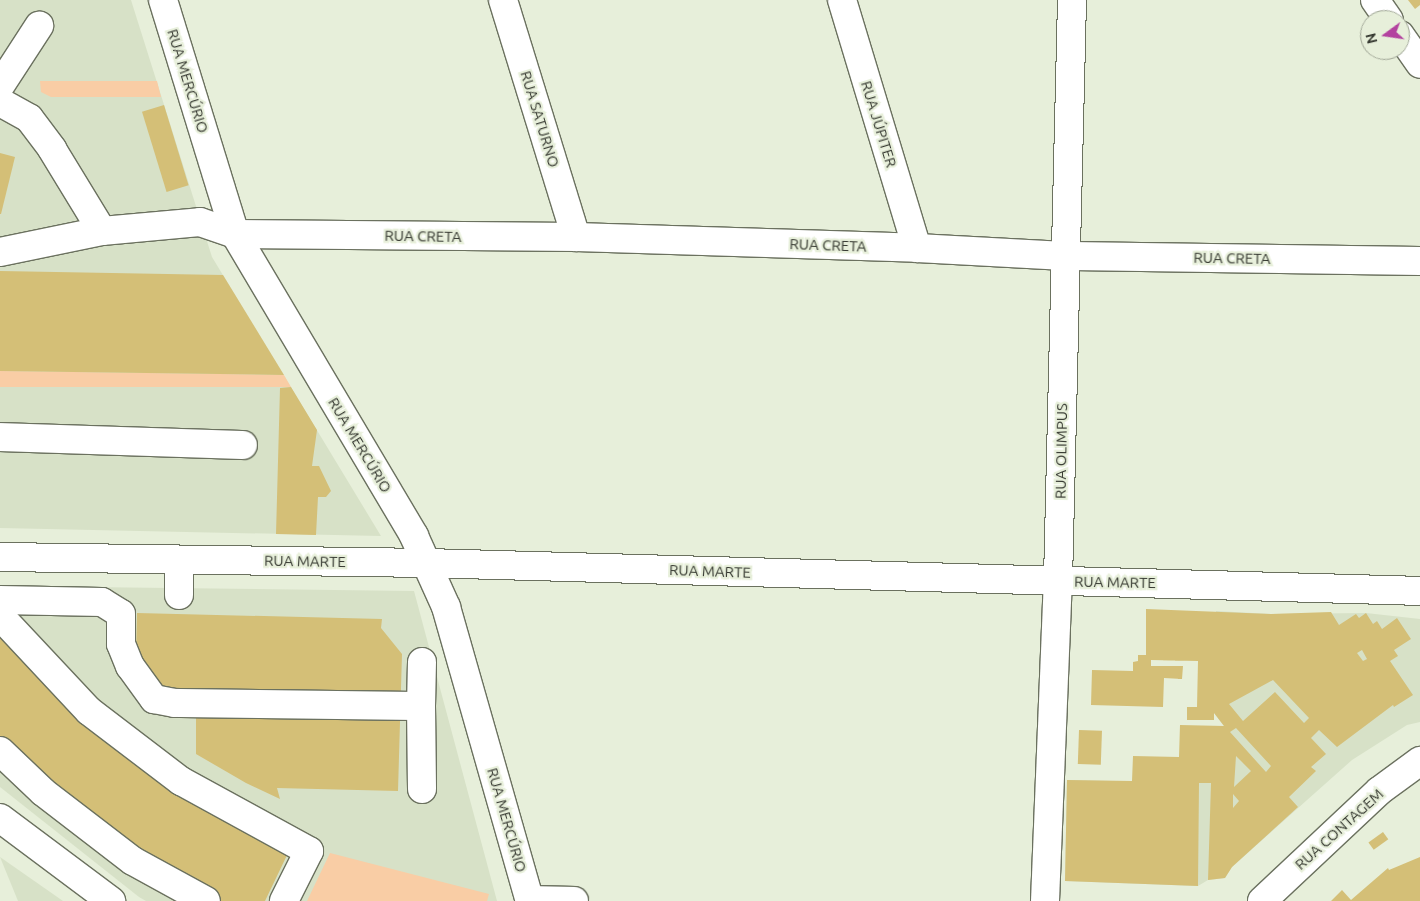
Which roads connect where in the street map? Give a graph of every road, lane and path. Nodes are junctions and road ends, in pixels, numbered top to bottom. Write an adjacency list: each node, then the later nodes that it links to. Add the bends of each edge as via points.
1 (163, 0): 11 (street, RUA MERCÚRIO)
2 (503, 0): 12 (street, RUA SATURNO)
3 (842, 0): 13 (street, RUA JÚPITER)
4 (1072, 0): 15 (street, RUA OLIMPUS)
5 (39, 26): 8 (street)
6 (1410, 50): 7 (street)
7 (1420, 64)
8 (0, 86)
9 (0, 102): 10 (street, via 29,118)
10 (102, 231): 11 (street, RUA CRETA, via 200,222); 14 (street, RUA CRETA)
11 (235, 234): 12 (street, RUA CRETA); 21 (street, RUA MERCÚRIO, via 414,536)
12 (576, 237): 13 (street, RUA CRETA)
13 (917, 248): 15 (street, RUA CRETA)
14 (0, 252)
15 (1065, 256): 16 (street, RUA CRETA); 22 (street, RUA OLIMPUS)
16 (1420, 261)
17 (0, 437): 18 (street)
18 (243, 444)
19 (0, 557): 20 (street, RUA MARTE)
20 (179, 560): 21 (street, RUA MARTE); 24 (street)
21 (426, 563): 22 (street, RUA MARTE); 35 (street, RUA MERCÚRIO, via 446,607)
22 (1058, 581): 23 (street, RUA MARTE); 37 (street, RUA OLIMPUS)
23 (1420, 591)
24 (179, 595)
25 (1, 616): 27 (street, via 102,602 121,614 121,644 130,666 154,699 175,703); 34 (street, via 89,711 181,782 309,851)
26 (422, 662): 27 (street)
27 (421, 706): 30 (street)
28 (0, 752): 33 (street, via 43,792 133,860)
29 (1420, 761): 38 (street, RUA CONTAGEM, via 1379,791)
30 (422, 789)
31 (0, 818): 32 (street)
32 (111, 901)
33 (206, 901)
34 (284, 901)
35 (530, 901): 36 (street)
36 (574, 901)
37 (1045, 901)
38 (1262, 901)

